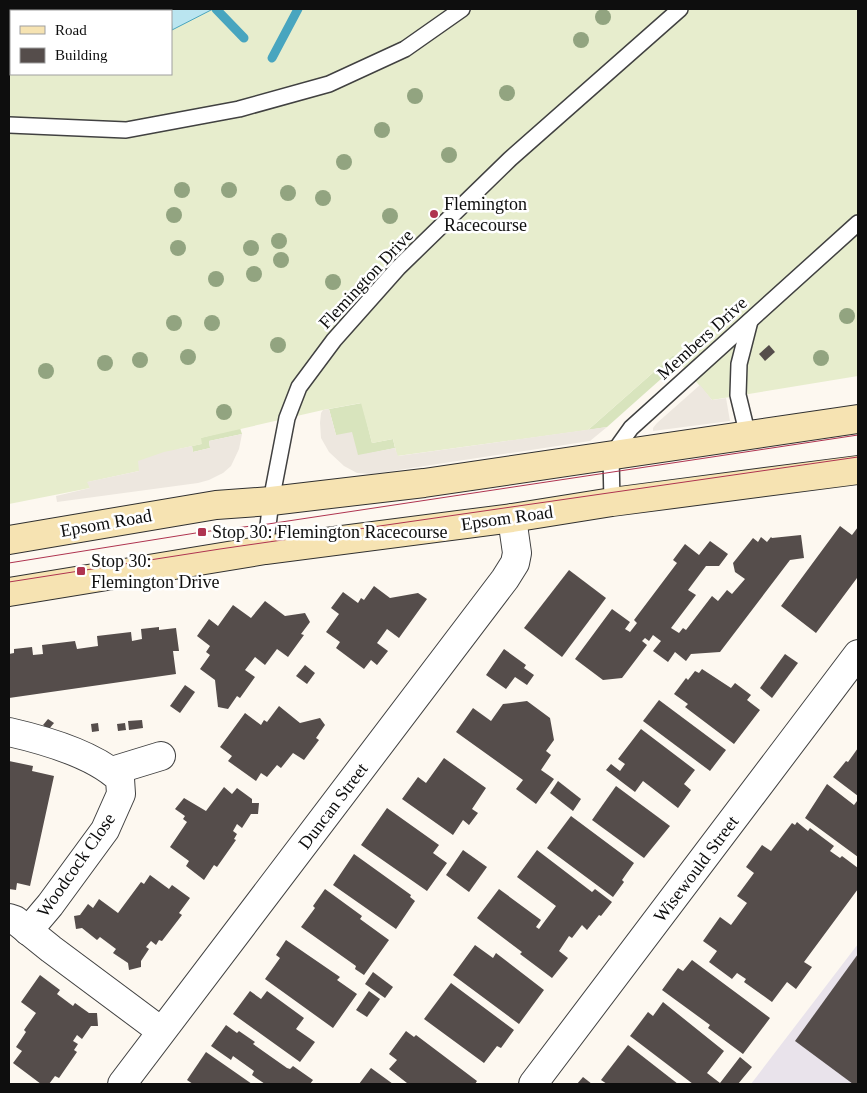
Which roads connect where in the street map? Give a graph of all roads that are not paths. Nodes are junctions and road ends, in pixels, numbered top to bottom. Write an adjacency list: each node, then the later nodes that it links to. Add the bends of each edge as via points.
1 (462, 9): 3 (lane, via 405,49 329,84 239,109 126,130)
2 (680, 9): 10 (lane, Flemington Drive, via 510,159 398,268 334,340 299,387 287,418)
3 (9, 125)
4 (858, 223): 5 (lane, Members Drive)
5 (750, 321): 7 (lane, via 739,364 738,395); 8 (lane, Members Drive, via 631,428)
6 (858, 419): 7 (main road, Epsom Road)
7 (748, 436): 8 (main road, Epsom Road)
8 (611, 456): 10 (main road, Epsom Road); 11 (lane)
9 (858, 470): 11 (main road, Epsom Road)
10 (271, 501): 13 (main road, Epsom Road, via 216,504); 14 (lane, Flemington Drive)
11 (612, 502): 12 (main road, Epsom Road)
12 (512, 518): 14 (main road, Epsom Road); 21 (street, Duncan Street, via 517,553 505,579)
13 (9, 540)
14 (265, 550): 15 (main road, Epsom Road)
15 (9, 592)
16 (858, 654): 23 (street, Wisewould Street)
17 (9, 732): 19 (street, via 45,741)
18 (161, 756): 19 (street)
19 (112, 771): 20 (street, Woodcock Close, via 120,779 121,794 105,830 50,904)
20 (18, 924): 21 (street, Woodcock Close)
21 (161, 1031): 22 (street, Duncan Street)
22 (122, 1084)
23 (533, 1084)

